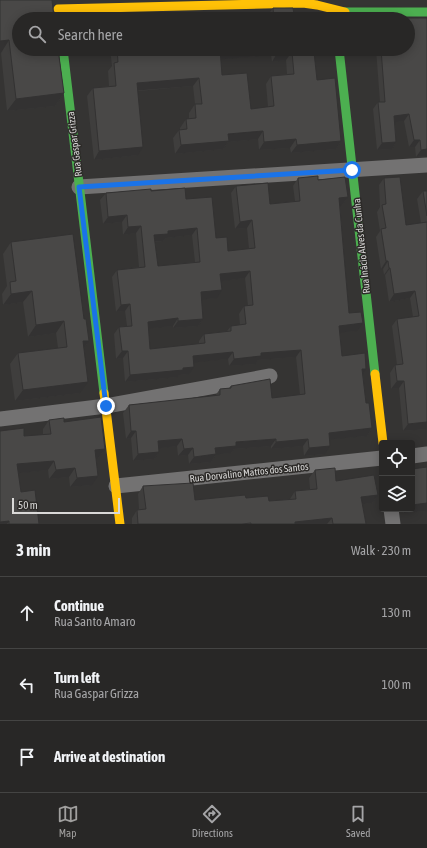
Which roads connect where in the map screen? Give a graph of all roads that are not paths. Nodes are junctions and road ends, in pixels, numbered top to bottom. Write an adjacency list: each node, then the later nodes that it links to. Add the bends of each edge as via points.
1 (58, 9): 2 (street, via 303,3)
2 (335, 10)
3 (415, 12): 4 (street)
4 (427, 12)
5 (64, 56): 9 (street, Rua Gaspar Grizza)
6 (340, 56): 8 (street, Rua Inácio Alves da Cunha)
7 (427, 165): 8 (street)
8 (352, 170): 9 (street); 13 (street, Rua Inácio Alves da Cunha)
9 (79, 187): 11 (street, Rua Gaspar Grizza)
10 (270, 376): 11 (street)
11 (106, 406): 12 (street); 17 (street, Rua Gaspar Grizza)
12 (0, 419)
13 (382, 440)
14 (427, 454): 15 (street)
15 (415, 456)
16 (379, 458): 17 (street, Rua Dorvalino Mattos dos Santos)
17 (116, 486): 19 (street, Rua Gaspar Grizza)
18 (391, 512): 20 (street)
19 (120, 524)
20 (393, 524)

